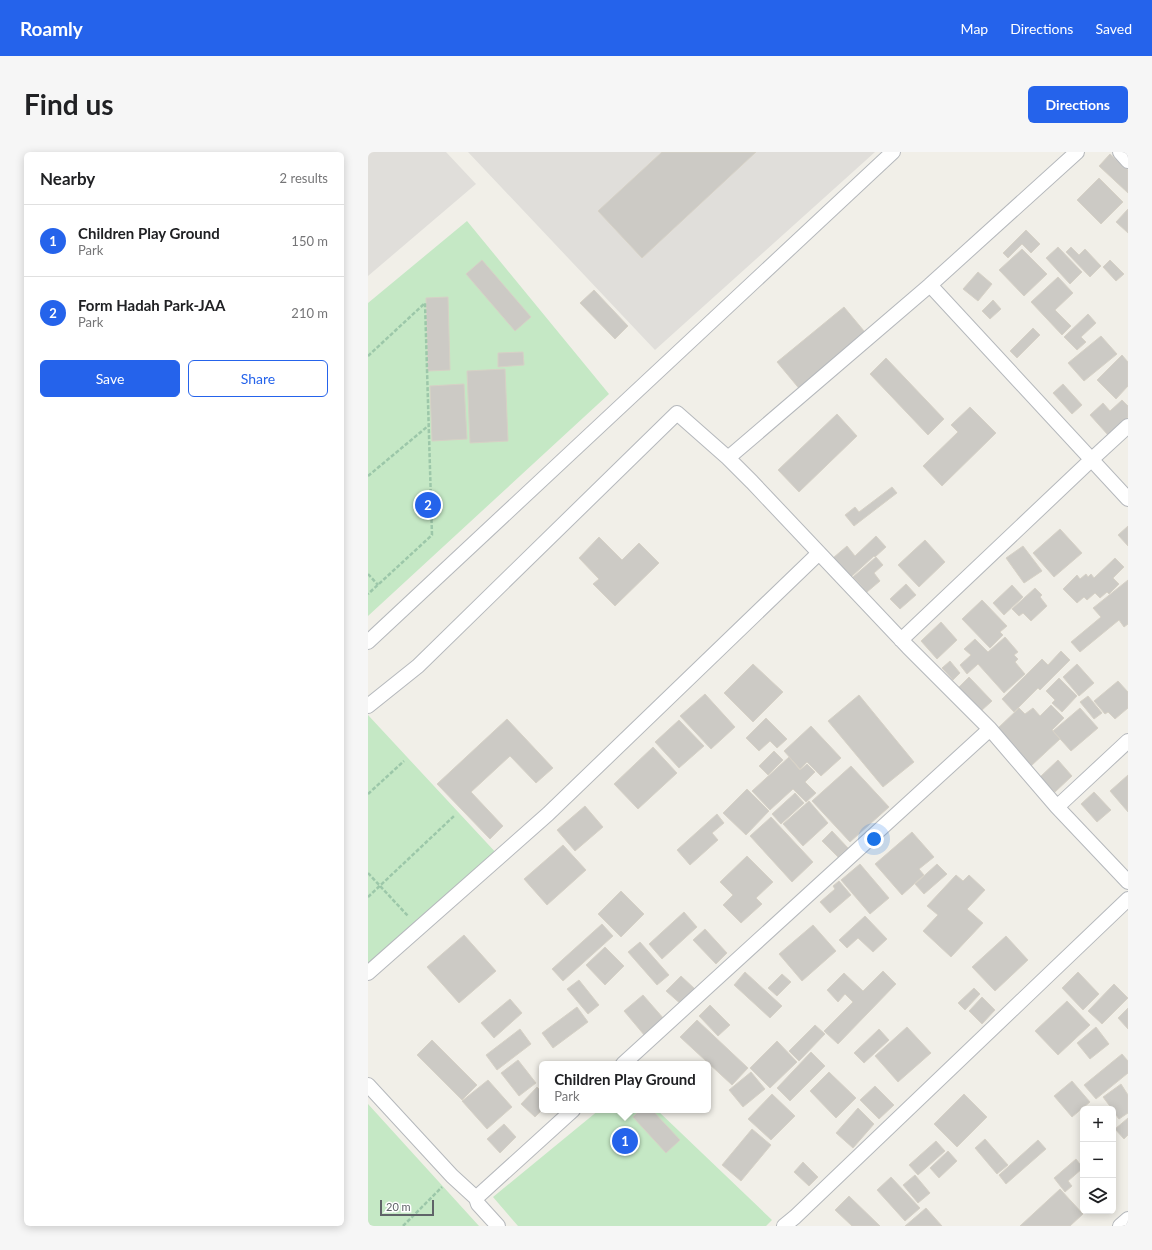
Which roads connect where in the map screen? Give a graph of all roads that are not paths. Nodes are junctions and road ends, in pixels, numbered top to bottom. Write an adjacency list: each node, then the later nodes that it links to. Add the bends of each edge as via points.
1 (893, 152): 12 (street)
2 (1077, 152): 5 (street)
3 (1120, 152): 4 (street)
4 (1128, 160)
5 (930, 285): 7 (street); 8 (street)
6 (1128, 426): 8 (street)
7 (728, 458): 10 (street); 13 (street, via 677,413 418,666)
8 (1090, 460): 9 (street); 11 (street)
9 (1128, 499)
10 (819, 553): 11 (street); 19 (street, via 548,814)
11 (902, 640): 14 (street)
12 (368, 642)
13 (368, 706)
14 (990, 729): 16 (street); 20 (street)
15 (1128, 741): 16 (street)
16 (1057, 807): 17 (street)
17 (1128, 882)
18 (1128, 900): 26 (street)
19 (368, 973)
20 (626, 1061)
21 (368, 1085): 23 (street, via 452,1176)
22 (570, 1113): 23 (street)
23 (476, 1198): 25 (street, via 478,1204)
24 (1128, 1219): 27 (street)
25 (498, 1226)
26 (784, 1226)
27 (1120, 1226)

